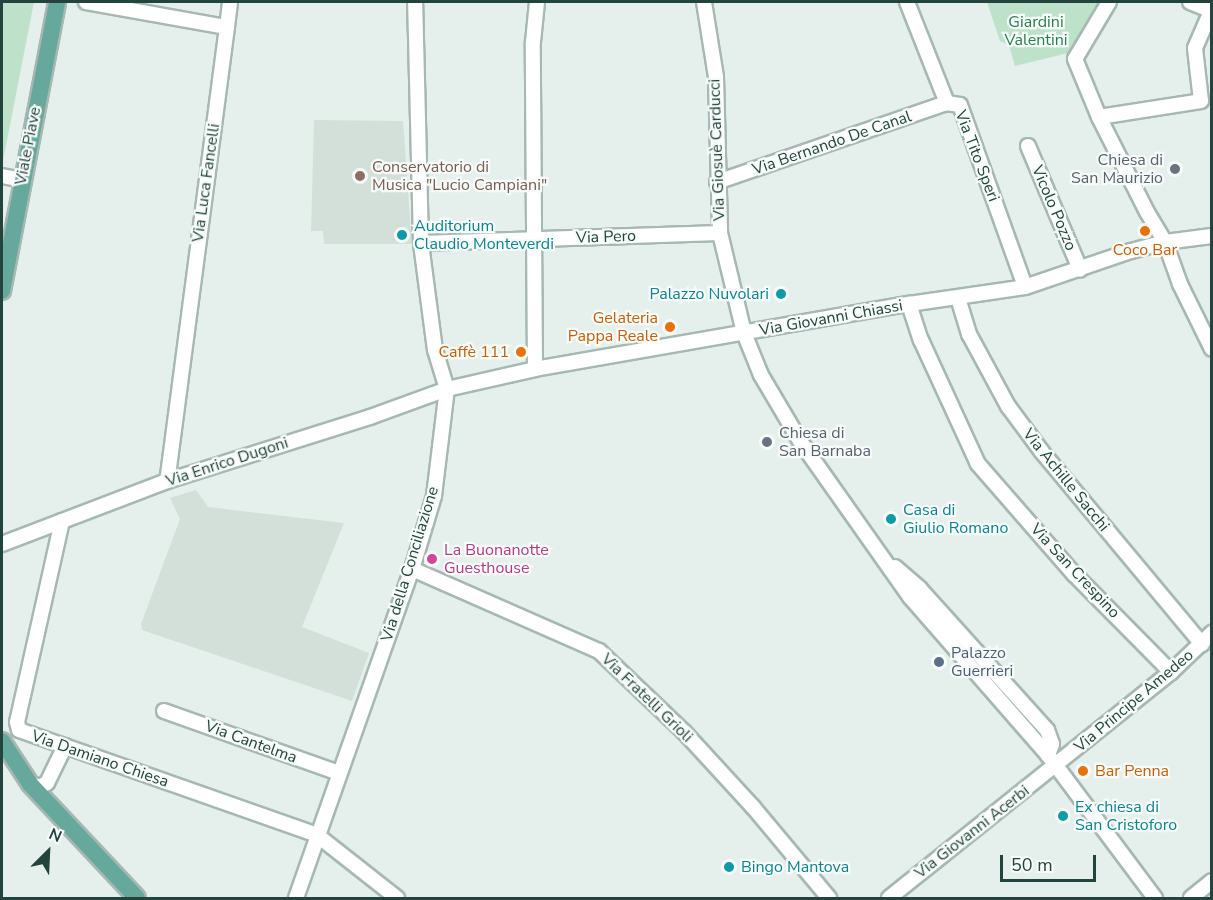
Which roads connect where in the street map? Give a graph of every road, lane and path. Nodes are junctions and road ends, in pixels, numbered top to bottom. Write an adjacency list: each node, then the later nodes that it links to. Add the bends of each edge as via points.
1 (57, 2): 16 (main road, Viale Piave)
2 (86, 2): 11 (street)
3 (230, 2): 11 (street, Via Luca Fancelli)
4 (415, 2): 22 (street, Via della Conciliazione)
5 (537, 2): 20 (street, via 533,42)
6 (704, 2): 17 (street, Via Giosuè Carducci, via 716,77)
7 (907, 2): 12 (street, Via Tito Speri)
8 (1109, 2): 13 (street, via 1075,59)
9 (1190, 2): 10 (street)
10 (1211, 11): 13 (street, via 1195,48 1201,101)
11 (227, 27): 32 (street, Via Luca Fancelli)
12 (947, 103): 17 (street, Via Bernando De Canal); 24 (street, Via Tito Speri, via 960,105)
13 (1099, 117): 21 (street)
14 (1028, 146): 23 (street, Vicolo Pozzo)
15 (2, 176): 16 (street)
16 (22, 180): 25 (main road, Viale Piave)
17 (717, 182): 18 (street, Via Giosuè Carducci)
18 (720, 233): 20 (street, Via Pero); 28 (street, Via Giosuè Carducci)
19 (1212, 236): 21 (street, Via Giovanni Chiassi)
20 (534, 239): 22 (street, Via Pero); 30 (street)
21 (1165, 242): 23 (street, Via Giovanni Chiassi); 29 (street, via 1180,284)
22 (421, 243): 31 (street, Via della Conciliazione, via 435,350)
23 (1080, 269): 24 (street, Via Giovanni Chiassi)
24 (1025, 287): 26 (street, Via Giovanni Chiassi)
25 (2, 291)
26 (958, 298): 27 (street, Via Giovanni Chiassi); 37 (street, Via Achille Sacchi, via 974,344 1008,406)
27 (909, 304): 28 (street, Via Giovanni Chiassi); 38 (street, Via San Crespino, via 921,340 978,464 1074,574)
28 (744, 333): 30 (street, Via Giovanni Chiassi); 42 (street, Via Giosuè Carducci, via 762,375 800,441 910,597)
29 (1212, 350)
30 (535, 369): 31 (street, Via Giovanni Chiassi)
31 (447, 389): 32 (street, Via Enrico Dugoni); 35 (street, Via della Conciliazione, via 434,496)
32 (167, 482): 33 (street, Via Enrico Dugoni)
33 (62, 520): 34 (street, Via Enrico Dugoni); 41 (street, Via Damiano Chiesa, via 17,722 22,733)
34 (5, 542)
35 (412, 569): 43 (street, Via della Conciliazione); 50 (street, Via Fratelli Grioli, via 599,651 684,732)
36 (1212, 633): 37 (street, Via Principe Amedeo)
37 (1202, 644): 38 (street, Via Principe Amedeo)
38 (1171, 672): 42 (street, Via Principe Amedeo)
39 (164, 711): 43 (street, Via Cantelma)
40 (2, 741): 44 (main road)
41 (65, 746): 44 (street, via 47,783 39,787); 45 (street, Via Damiano Chiesa)
42 (1052, 761): 51 (street, Via Giovanni Acerbi); 52 (street, Via Giosuè Carducci)
43 (339, 773): 45 (street, Via della Conciliazione)
44 (30, 784): 47 (main road)
45 (317, 835): 48 (street, Via della Conciliazione); 49 (street, Via Damiano Chiesa)
46 (1212, 881): 53 (street)
47 (137, 898)
48 (296, 898)
49 (397, 898)
50 (829, 898)
51 (889, 898)
52 (1155, 898)
53 (1191, 898)

